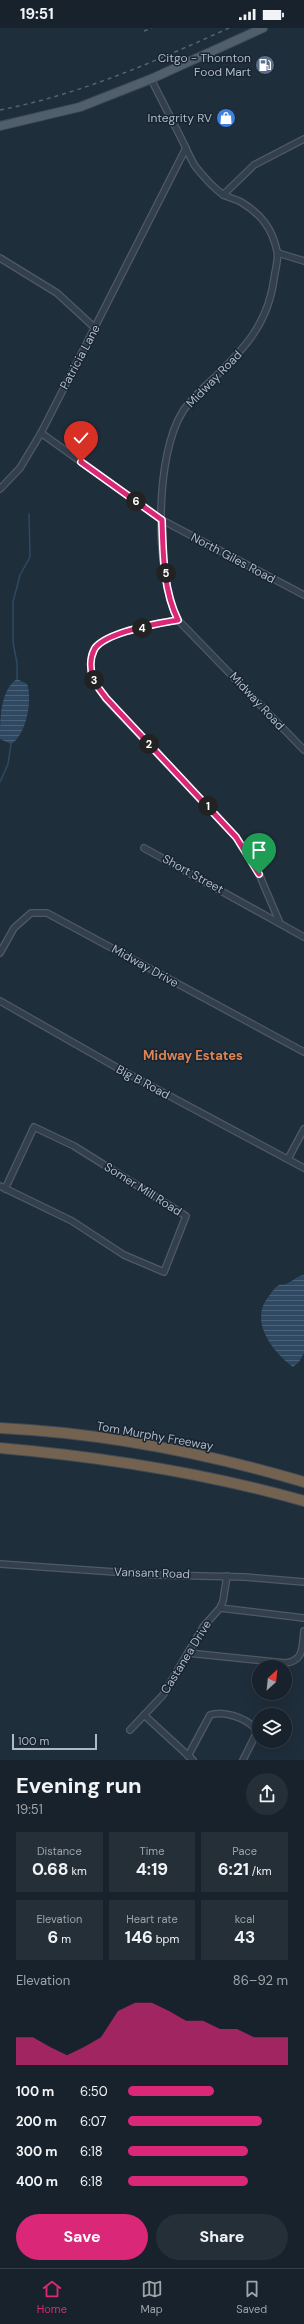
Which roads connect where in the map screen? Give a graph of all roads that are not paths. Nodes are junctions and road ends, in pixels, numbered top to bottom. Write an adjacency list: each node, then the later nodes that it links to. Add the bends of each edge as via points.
1 (263, 28): 2 (main road)
2 (151, 78): 3 (main road, via 80,107); 5 (street, Midway Road)
3 (0, 126)
4 (304, 139): 6 (street, via 254,165)
5 (186, 148): 6 (street, Midway Road, via 194,164); 10 (street, Patricia Lane)
6 (223, 195): 7 (street, Midway Road, via 258,213 268,225)
7 (278, 253): 9 (street); 13 (street, Midway Road, via 273,286 264,316 250,342 196,394 174,428 162,486)
8 (0, 258): 10 (street, via 57,293)
9 (304, 261)
10 (95, 328): 11 (street, Patricia Lane)
11 (41, 432): 12 (street, Patricia Lane, via 20,468); 13 (street)
12 (0, 488)
13 (162, 520): 14 (street, North Giles Road); 15 (street, Midway Road, via 167,580)
14 (304, 595)
15 (178, 620): 16 (street, Midway Road); 18 (street, via 154,624 104,640 94,650 91,663 93,679 106,698 236,837 259,874)
16 (304, 750)
17 (144, 848): 18 (street, Short Street)
18 (279, 921): 19 (street, Short Street)
19 (304, 937)
20 (0, 953): 22 (street, Midway Drive, via 14,928 25,918 31,913 47,913)
21 (0, 1001): 24 (street, Big B Road, via 123,1071)
22 (304, 1052)
23 (304, 1129): 24 (street)
24 (288, 1159): 25 (street, Big B Road)
25 (304, 1168)
26 (2, 1188): 26 (street, Somer Mill Road, via 72,1221 124,1254 164,1272 186,1216 74,1146 34,1127)
27 (3, 1428): 29 (highway, Tom Murphy Freeway, via 129,1443 234,1464)
28 (0, 1448): 30 (highway, via 154,1467 258,1488)
29 (304, 1482)
30 (304, 1501)
31 (0, 1564): 32 (street, Vansant Road, via 158,1575)
32 (227, 1576): 33 (street, Vansant Road); 34 (street, Castanea Drive, via 224,1601)
33 (304, 1582)
34 (220, 1608): 35 (street); 37 (street, Castanea Drive, via 203,1627)
35 (304, 1618)
36 (304, 1631): 37 (street, via 301,1656 295,1662)
37 (188, 1653): 38 (street, Castanea Drive, via 163,1695)
38 (144, 1715): 39 (street, Castanea Drive); 40 (street)
39 (130, 1730)
40 (188, 1756): 41 (street); 42 (street, via 210,1715 215,1713 235,1716 255,1728 256,1734)
41 (193, 1760)
42 (243, 1760)

